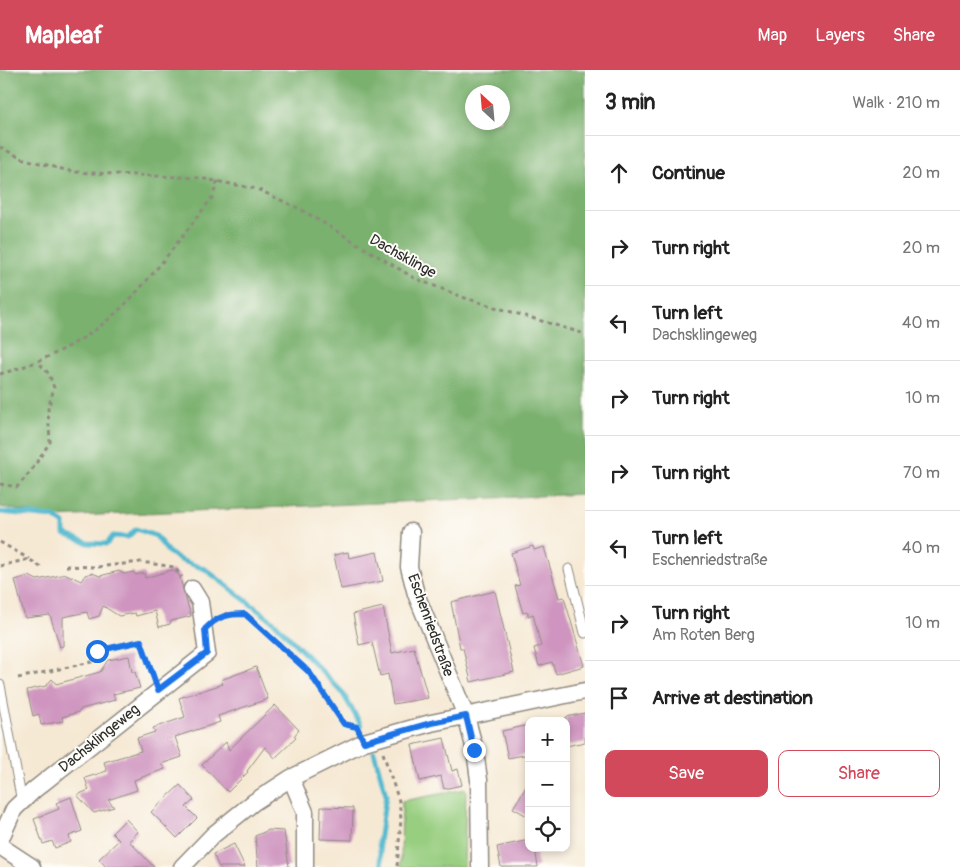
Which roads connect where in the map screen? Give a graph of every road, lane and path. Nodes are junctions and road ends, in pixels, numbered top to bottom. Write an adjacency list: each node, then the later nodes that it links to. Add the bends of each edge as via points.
1 (0, 147): 2 (path, Dachsklinge, via 20,158 73,172)
2 (218, 180): 3 (path, Dachsklinge, via 257,189 302,210 414,278 466,298); 4 (path, via 212,198 120,310 82,338)
3 (585, 334)
4 (38, 362): 5 (path); 6 (path, via 49,374 54,388 48,410 50,442 17,487)
5 (0, 374)
6 (0, 484)
7 (411, 532): 21 (street, Eschenriedstraße, via 410,567 416,594)
8 (0, 542): 9 (path)
9 (29, 559): 10 (path); 12 (path)
10 (0, 566)
11 (66, 566): 14 (path, via 98,567 141,562 174,567)
12 (42, 568)
13 (569, 569): 16 (lane)
14 (192, 589): 15 (street, Dachsklingeweg, via 200,602)
15 (205, 629): 19 (street, Dachsklingeweg, via 207,653); 22 (path, via 226,614 245,614 309,672 344,724 357,727)
16 (585, 633)
17 (18, 678): 19 (path, via 96,660 97,651 141,641)
18 (0, 685): 24 (lane)
19 (158, 690): 24 (street, Dachsklingeweg)
20 (585, 691): 21 (street)
21 (466, 716): 22 (street); 31 (street, Eschenriedstraße, via 479,780)
22 (371, 740): 23 (street); 30 (path, via 400,801)
23 (291, 778): 28 (street, via 213,835); 29 (street, via 305,812)
24 (22, 802): 25 (street, Dachsklingeweg, via 14,809)
25 (0, 840)
26 (0, 846): 27 (street)
27 (32, 867)
28 (182, 867)
29 (305, 867)
30 (397, 867)
31 (480, 867)

